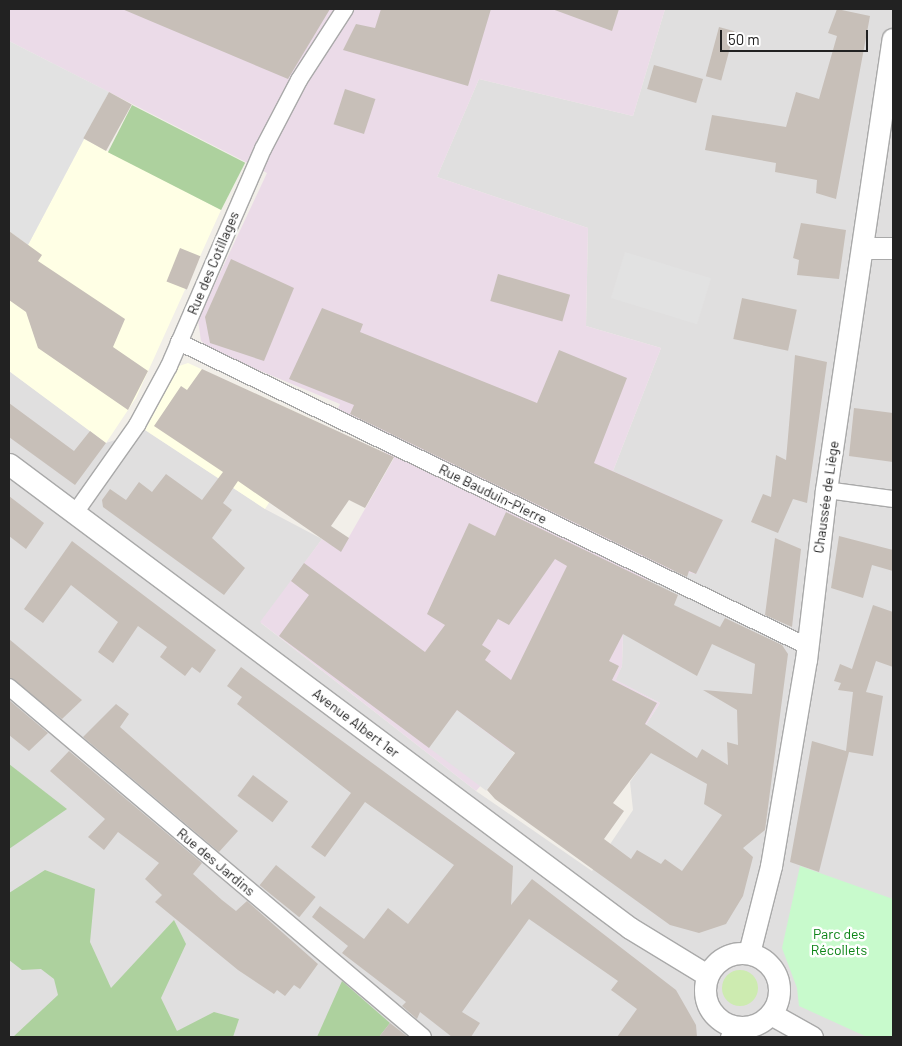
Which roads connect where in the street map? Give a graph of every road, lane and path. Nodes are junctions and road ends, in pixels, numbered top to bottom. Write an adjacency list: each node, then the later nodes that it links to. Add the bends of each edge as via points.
1 (345, 9): 5 (street, Rue des Cotillages, via 275,126)
2 (893, 39): 3 (street, Chaussée de Liège)
3 (862, 248): 4 (street); 7 (street, Chaussée de Liège)
4 (893, 248)
5 (179, 342): 9 (street, Rue des Cotillages, via 137,425); 10 (street, Rue Bauduin-Pierre)
6 (9, 464): 9 (street, Avenue Albert 1er)
7 (826, 490): 8 (street); 10 (street, Chaussée de Liège)
8 (893, 499)
9 (75, 513): 13 (street, Avenue Albert 1er, via 630,928)
10 (807, 646): 12 (street, Chaussée de Liège, via 771,866)
11 (9, 687): 16 (street, Rue des Jardins)
12 (749, 953): 13 (street, via 724,957); 14 (street, via 775,972 779,994)
13 (707, 975): 15 (street, via 708,1008)
14 (771, 1014): 15 (street, via 761,1022); 17 (street)
15 (732, 1032)
16 (423, 1037)
17 (812, 1037)

